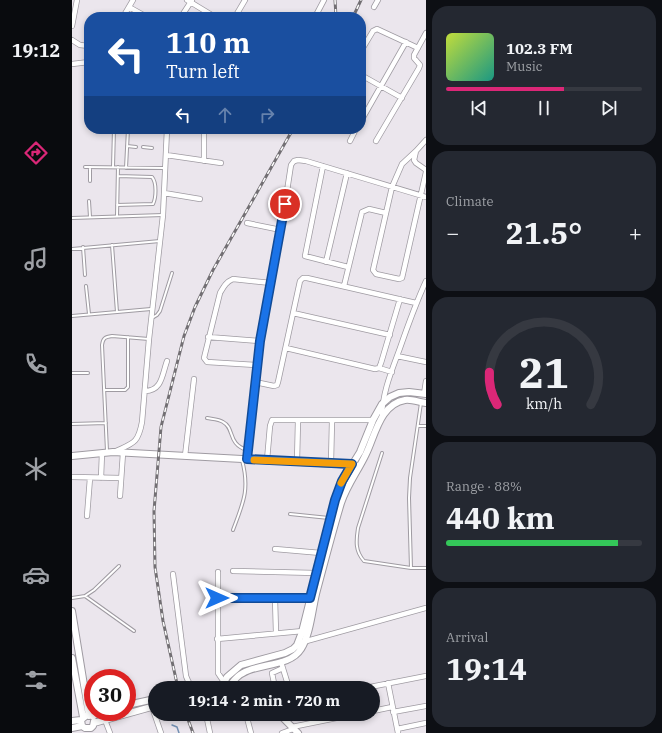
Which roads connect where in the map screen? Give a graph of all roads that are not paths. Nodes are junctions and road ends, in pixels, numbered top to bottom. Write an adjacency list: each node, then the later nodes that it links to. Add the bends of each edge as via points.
1 (77, 0): 15 (street)
2 (133, 0): 7 (street)
3 (245, 0): 13 (street)
4 (324, 0): 14 (street)
5 (378, 0): 8 (street)
6 (190, 1): 11 (street); 12 (street)
7 (129, 7): 9 (street); 10 (street)
8 (374, 7)
9 (126, 12)
10 (138, 12)
11 (184, 12)
12 (207, 12)
13 (239, 12)
14 (318, 12)
15 (72, 26)
16 (426, 34): 21 (street)
17 (72, 40): 20 (street)
18 (406, 42): 19 (street, via 377,29); 21 (street); 25 (street)
19 (366, 43)
20 (84, 45)
21 (418, 48): 26 (street, via 414,58 419,62 419,68)
22 (84, 63): 23 (street)
23 (72, 64)
24 (366, 78): 25 (street)
25 (381, 86): 26 (street); 27 (street)
26 (402, 98): 35 (street)
27 (366, 112)
28 (114, 134): 47 (lane)
29 (128, 134): 36 (lane)
30 (167, 134): 41 (street)
31 (204, 134): 42 (street)
32 (353, 134): 33 (street)
33 (350, 140)
34 (426, 140): 40 (street)
35 (376, 141)
36 (127, 146): 37 (lane); 49 (lane)
37 (136, 147)
38 (143, 147): 39 (lane)
39 (152, 148)
40 (416, 151): 51 (street, via 414,160); 55 (street, via 402,164)
41 (166, 155): 42 (street); 50 (street)
42 (204, 160): 43 (street)
43 (221, 163)
44 (323, 166): 52 (street); 67 (street, via 298,160 291,165); 72 (street, via 304,254 306,257)
45 (85, 167): 46 (lane)
46 (90, 167): 47 (lane); 54 (lane)
47 (113, 167): 48 (lane)
48 (118, 167): 49 (lane); 53 (lane)
49 (126, 168): 50 (lane)
50 (165, 168): 56 (street)
51 (426, 171): 57 (street)
52 (347, 173): 55 (street); 72 (street)
53 (118, 176): 60 (lane); 60 (lane, via 152,177 155,182 153,204)
54 (90, 181)
55 (392, 187): 57 (street); 61 (street)
56 (164, 193): 58 (street); 62 (street)
57 (424, 196): 61 (street, via 401,279 374,272)
58 (200, 199)
59 (89, 201): 64 (lane)
60 (117, 204): 63 (lane)
61 (386, 212): 73 (street, via 369,209 362,212)
62 (163, 215): 63 (lane); 68 (street)
63 (117, 216): 64 (lane)
64 (90, 217): 65 (lane)
65 (72, 218)
66 (247, 223): 67 (street)
67 (281, 230): 77 (street)
68 (160, 241): 69 (lane); 82 (street)
69 (112, 244): 70 (lane); 83 (lane)
70 (83, 248): 71 (lane); 75 (lane)
71 (72, 249)
72 (326, 262): 73 (street)
73 (348, 267): 79 (street)
74 (172, 273): 87 (lane, via 160,311)
75 (85, 275)
76 (426, 281): 81 (street)
77 (270, 283): 90 (street, via 241,279 228,281 220,293); 92 (street)
78 (86, 286): 84 (lane)
79 (344, 286): 80 (street); 85 (street, via 303,278 300,281)
80 (400, 299): 81 (street); 88 (street)
81 (416, 303): 94 (street)
82 (152, 308): 83 (lane); 87 (street)
83 (117, 312): 84 (lane)
84 (88, 314): 86 (lane)
85 (293, 314): 88 (street); 93 (street)
86 (72, 316)
87 (151, 319): 91 (street)
88 (390, 335): 98 (street)
89 (128, 337): 91 (lane); 105 (lane, via 128,387 125,390); 105 (lane, via 106,336 103,339)
90 (208, 337): 92 (street); 97 (street, via 204,358 207,362)
91 (149, 339): 106 (street)
92 (260, 341): 97 (street)
93 (286, 348): 98 (street); 104 (street, via 277,385)
94 (397, 356): 96 (street); 99 (street)
95 (167, 361): 106 (street, via 157,387)
96 (426, 362)
97 (256, 365): 104 (street)
98 (379, 368): 99 (street)
99 (392, 372): 109 (street)
100 (72, 373): 101 (lane)
101 (88, 373)
102 (194, 379): 124 (street)
103 (426, 381): 107 (street)
104 (255, 382): 119 (street)
105 (104, 390): 115 (lane)
106 (145, 391): 120 (street, via 140,435 135,442)
107 (425, 394): 109 (main road, via 399,394)
108 (424, 403): 110 (main road, via 401,401); 117 (lane)
109 (382, 404): 110 (street); 114 (main road)
110 (382, 417): 131 (main road)
111 (207, 418): 119 (lane, via 227,424 235,443 240,448)
112 (298, 420): 113 (street); 126 (street, via 271,421); 127 (street)
113 (332, 420): 114 (street); 129 (street)
114 (373, 420): 130 (main road, via 360,452)
115 (106, 423): 116 (lane); 120 (lane)
116 (72, 424)
117 (418, 426): 118 (lane); 144 (lane, via 409,491)
118 (426, 426)
119 (248, 450): 125 (street)
120 (107, 453): 121 (main road); 123 (main road); 134 (street)
121 (123, 453): 124 (main road); 135 (street)
122 (382, 453): 144 (lane, via 358,528 356,548 364,561)
123 (72, 456): 128 (street)
124 (186, 456): 125 (main road)
125 (244, 459): 126 (main road); 140 (lane, via 246,493)
126 (267, 460): 127 (main road)
127 (297, 462): 129 (main road)
128 (72, 463)
129 (331, 464): 130 (main road)
130 (352, 464): 131 (main road); 139 (main road, via 342,481)
131 (360, 465): 158 (main road, via 341,502)
132 (72, 477): 133 (street)
133 (90, 478): 134 (street); 138 (street)
134 (102, 478): 135 (street)
135 (121, 478): 136 (street)
136 (120, 496)
137 (290, 514): 139 (lane)
138 (87, 516)
139 (331, 518): 142 (main road)
140 (233, 530)
141 (275, 549): 142 (street)
142 (321, 553): 148 (main road)
143 (119, 566): 150 (lane)
144 (411, 568): 145 (lane)
145 (426, 568)
146 (233, 571): 148 (street)
147 (218, 572): 152 (street)
148 (316, 573): 154 (main road)
149 (173, 574): 165 (street)
150 (84, 596): 151 (lane); 157 (lane)
151 (72, 598)
152 (217, 598): 153 (street); 160 (street)
153 (275, 598): 154 (street); 159 (street)
154 (310, 598): 158 (main road)
155 (426, 608): 161 (street)
156 (72, 611): 188 (main road)
157 (134, 631)
158 (305, 631): 159 (street); 161 (main road)
159 (276, 633): 160 (street)
160 (217, 639): 166 (street, via 218,673)
161 (301, 643): 163 (main road, via 301,649 295,656); 167 (main road, via 285,653 241,665 230,674)
162 (72, 658): 188 (main road)
163 (282, 665): 168 (main road, via 244,672); 169 (street, via 272,673); 170 (street)
164 (426, 676): 171 (street)
165 (188, 681)
166 (221, 681)
167 (227, 681)
168 (232, 681)
169 (274, 681)
170 (287, 681)
171 (388, 683): 172 (street); 177 (street)
172 (380, 685)
173 (148, 700): 174 (main road)
174 (136, 703)
175 (426, 706): 177 (street)
176 (148, 708): 179 (main road)
177 (393, 709): 178 (street); 193 (street)
178 (380, 710)
179 (136, 711)
180 (72, 721): 188 (main road)
181 (102, 721): 190 (main road)
182 (105, 721): 195 (street)
183 (158, 721): 196 (street)
184 (207, 721): 197 (street)
185 (248, 721): 198 (street)
186 (285, 721): 192 (main road)
187 (327, 721): 192 (street)
188 (85, 722): 190 (main road); 190 (main road, via 88,729); 191 (main road)
189 (426, 723): 193 (street)
190 (94, 724): 194 (main road)
191 (72, 728)
192 (294, 729): 199 (street)
193 (397, 731)
194 (92, 733)
195 (110, 733)
196 (161, 733)
197 (210, 733)
198 (251, 733)
199 (282, 733)

